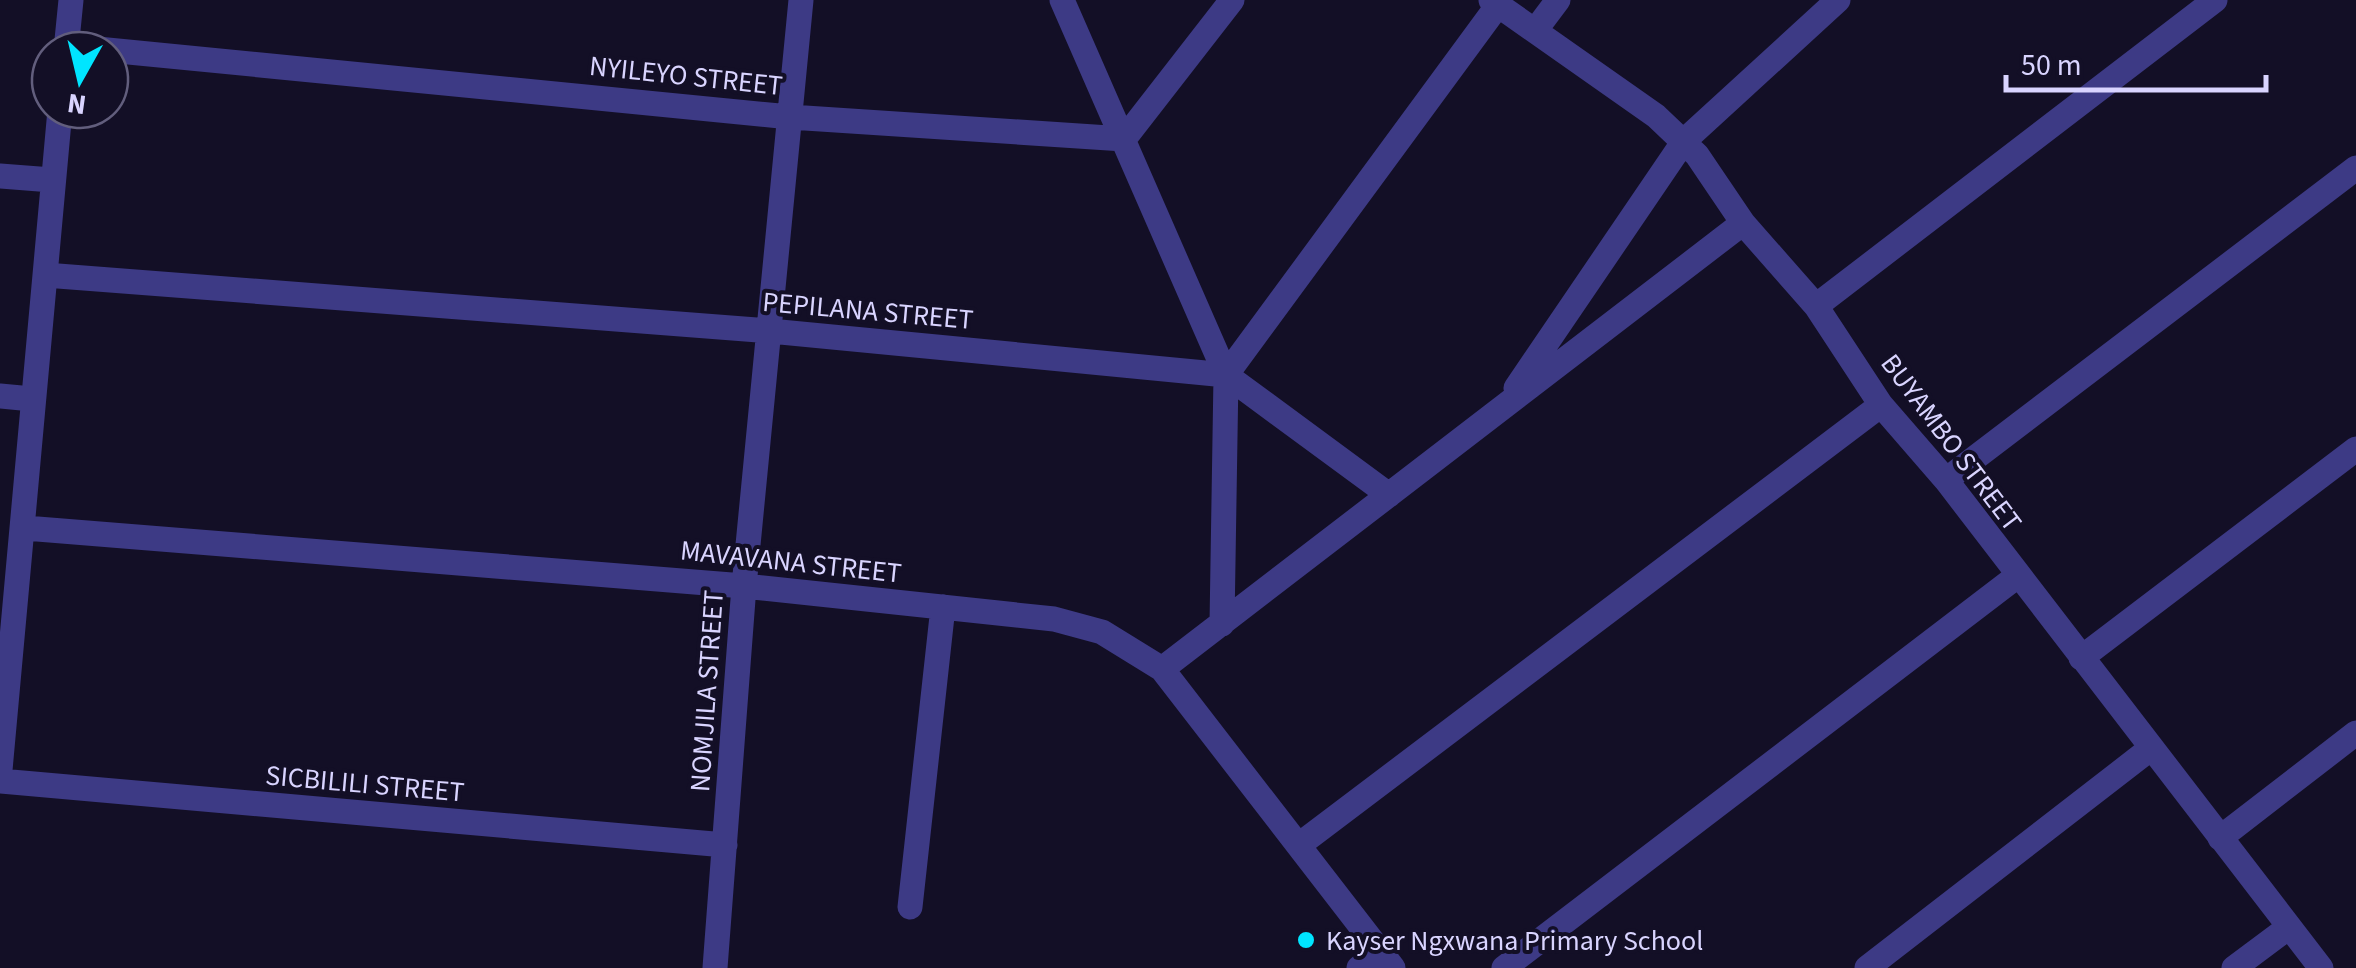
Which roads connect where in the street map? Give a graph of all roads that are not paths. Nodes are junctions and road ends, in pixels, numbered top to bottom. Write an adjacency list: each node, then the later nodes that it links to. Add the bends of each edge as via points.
1 (71, 0): 10 (street)
2 (801, 0): 12 (street, NOMJILA STREET)
3 (1062, 0): 14 (street)
4 (1232, 0): 14 (street)
5 (1558, 0): 9 (street)
6 (1838, 0): 15 (street)
7 (2215, 0): 21 (street)
8 (1495, 2): 9 (street, BUYAMBO STREET); 23 (street)
9 (1537, 28): 15 (street, BUYAMBO STREET)
10 (68, 30)
11 (130, 53): 12 (street, NYILEYO STREET)
12 (790, 117): 14 (street, NYILEYO STREET); 22 (street, NOMJILA STREET)
13 (58, 130): 18 (street)
14 (1124, 139): 23 (street)
15 (1684, 141): 19 (street, BUYAMBO STREET); 27 (street)
16 (2356, 168): 29 (street)
17 (0, 176): 18 (street)
18 (52, 180): 20 (street)
19 (1743, 223): 21 (street, BUYAMBO STREET); 27 (street)
20 (45, 276): 22 (street, PEPILANA STREET); 25 (street)
21 (1816, 306): 26 (street, BUYAMBO STREET)
22 (770, 331): 23 (street, PEPILANA STREET); 33 (street, NOMJILA STREET)
23 (1226, 375): 30 (street); 36 (street)
24 (0, 396): 25 (street)
25 (32, 399): 31 (street)
26 (1881, 405): 29 (street, BUYAMBO STREET); 45 (street)
27 (1502, 408): 30 (street)
28 (2356, 449): 37 (street)
29 (1946, 480): 32 (street, BUYAMBO STREET)
30 (1389, 495): 36 (street)
31 (25, 528): 33 (street, MAVAVANA STREET); 35 (street)
32 (2016, 577): 37 (street, BUYAMBO STREET); 51 (street)
33 (744, 586): 34 (street, MAVAVANA STREET); 44 (street, NOMJILA STREET)
34 (943, 606): 38 (street, MAVAVANA STREET, via 1086,628); 46 (street)
35 (6, 624): 41 (street)
36 (1222, 624): 38 (street)
37 (2081, 658): 40 (street, BUYAMBO STREET)
38 (1162, 669): 45 (street, MAVAVANA STREET)
39 (2356, 733): 43 (street)
40 (2150, 749): 43 (street, BUYAMBO STREET); 52 (street)
41 (0, 770)
42 (0, 781): 44 (street, SICBILILI STREET)
43 (2220, 838): 47 (street, BUYAMBO STREET)
44 (725, 845): 49 (street, NOMJILA STREET)
45 (1299, 845): 48 (street, MAVAVANA STREET)
46 (910, 907)
47 (2289, 927): 53 (street); 54 (street, BUYAMBO STREET)
48 (1387, 959): 50 (street)
49 (714, 968)
50 (1360, 968)
51 (1504, 968)
52 (1867, 968)
53 (2234, 968)
54 (2321, 968)

